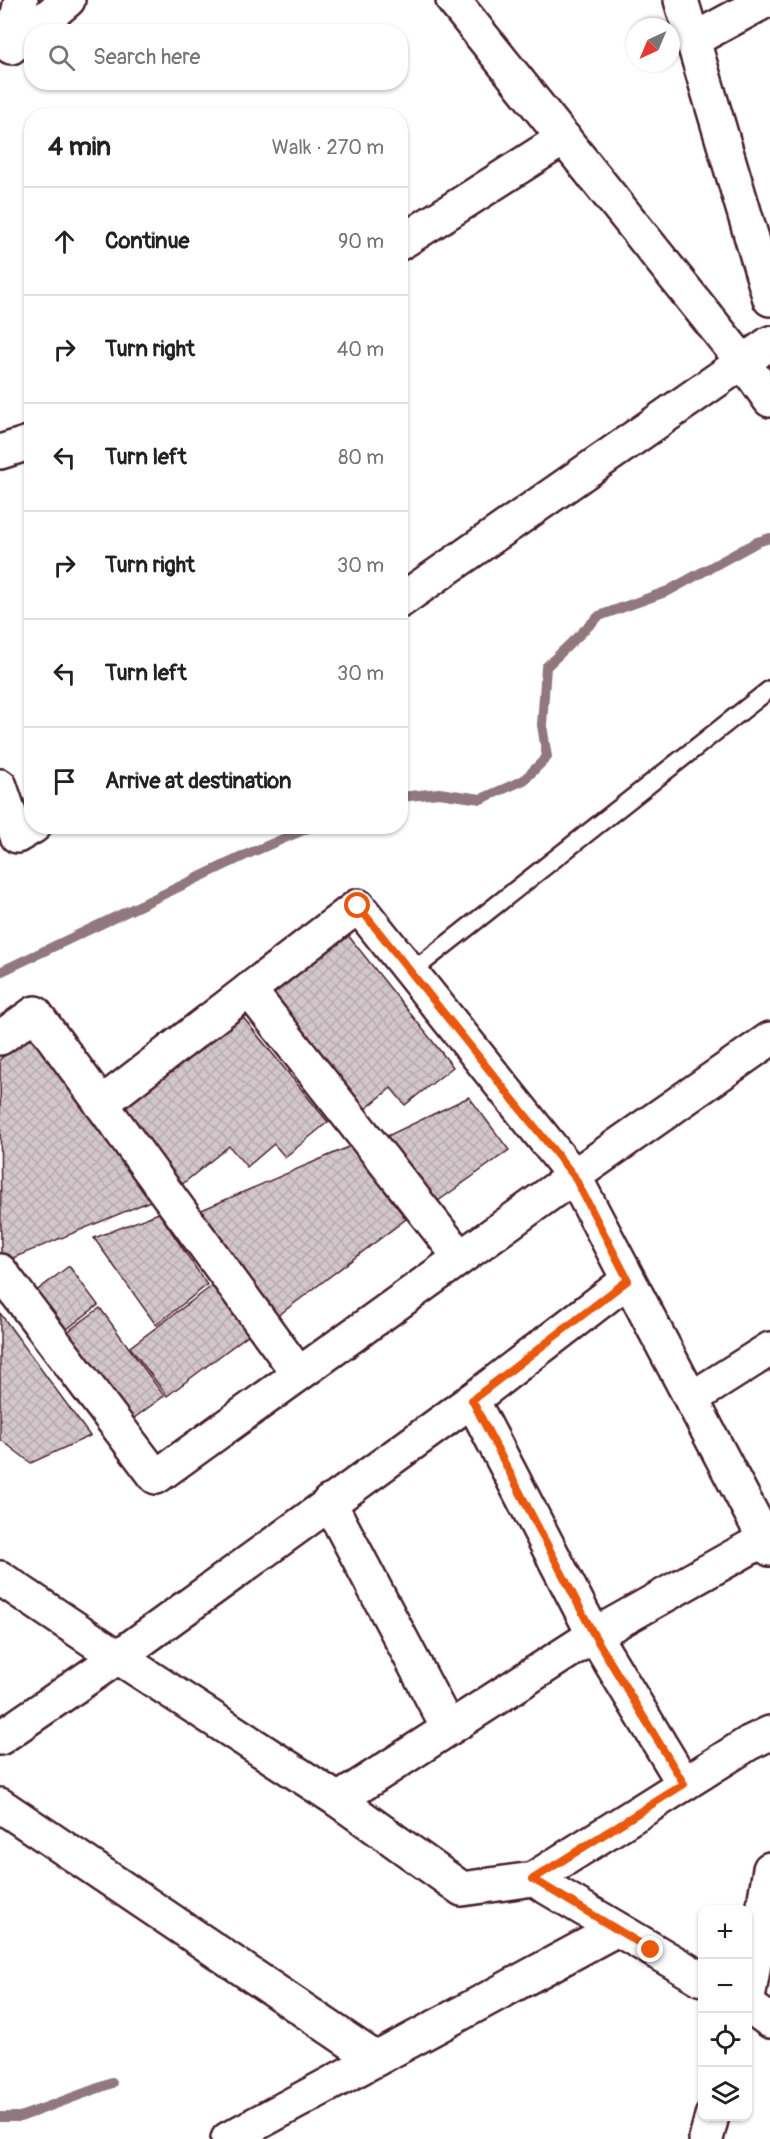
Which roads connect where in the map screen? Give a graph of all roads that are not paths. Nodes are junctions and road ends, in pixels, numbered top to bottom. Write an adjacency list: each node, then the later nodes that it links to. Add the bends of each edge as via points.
1 (21, 0): 9 (street)
2 (68, 0): 6 (street)
3 (453, 0): 10 (street)
4 (681, 0): 8 (street)
5 (767, 0): 8 (street)
6 (38, 24)
7 (24, 35): 9 (street)
8 (693, 40): 12 (street)
9 (6, 50)
10 (564, 138): 11 (street); 14 (street)
11 (408, 238)
12 (770, 299)
13 (770, 343): 14 (street)
14 (743, 362): 15 (street); 18 (street)
15 (770, 400)
16 (24, 444): 17 (street)
17 (0, 452)
18 (408, 596)
19 (770, 688): 22 (lane)
20 (0, 786): 21 (street, via 17,836)
21 (24, 832)
22 (410, 973): 23 (street, via 358,906); 27 (street)
23 (249, 990): 26 (street); 28 (street)
24 (0, 1038): 26 (street, via 35,1013)
25 (770, 1039): 27 (street)
26 (101, 1104): 32 (street)
27 (574, 1176): 28 (street); 30 (street)
28 (460, 1257): 32 (street)
29 (0, 1271): 32 (street, via 156,1477)
30 (628, 1280): 33 (street); 34 (street)
31 (770, 1349): 33 (street)
32 (298, 1373)
33 (691, 1399): 36 (street)
34 (472, 1400): 35 (street); 38 (street)
35 (329, 1502): 39 (street); 40 (street)
36 (767, 1544): 38 (street)
37 (0, 1578): 39 (street)
38 (594, 1635): 40 (street); 43 (street)
39 (118, 1658): 42 (street); 44 (street)
40 (448, 1728): 44 (street)
41 (770, 1733): 43 (street)
42 (0, 1738)
43 (684, 1784): 47 (street)
44 (338, 1800): 47 (street, via 462,1889)
45 (0, 1805): 53 (street)
46 (770, 1869): 49 (street)
47 (533, 1879): 48 (street)
48 (617, 1929): 50 (street); 53 (street)
49 (752, 1972)
50 (698, 1977)
51 (752, 2008): 52 (street)
52 (770, 2021)
53 (376, 2059): 55 (street)
54 (711, 2121): 56 (street)
55 (228, 2139)
56 (706, 2139)

